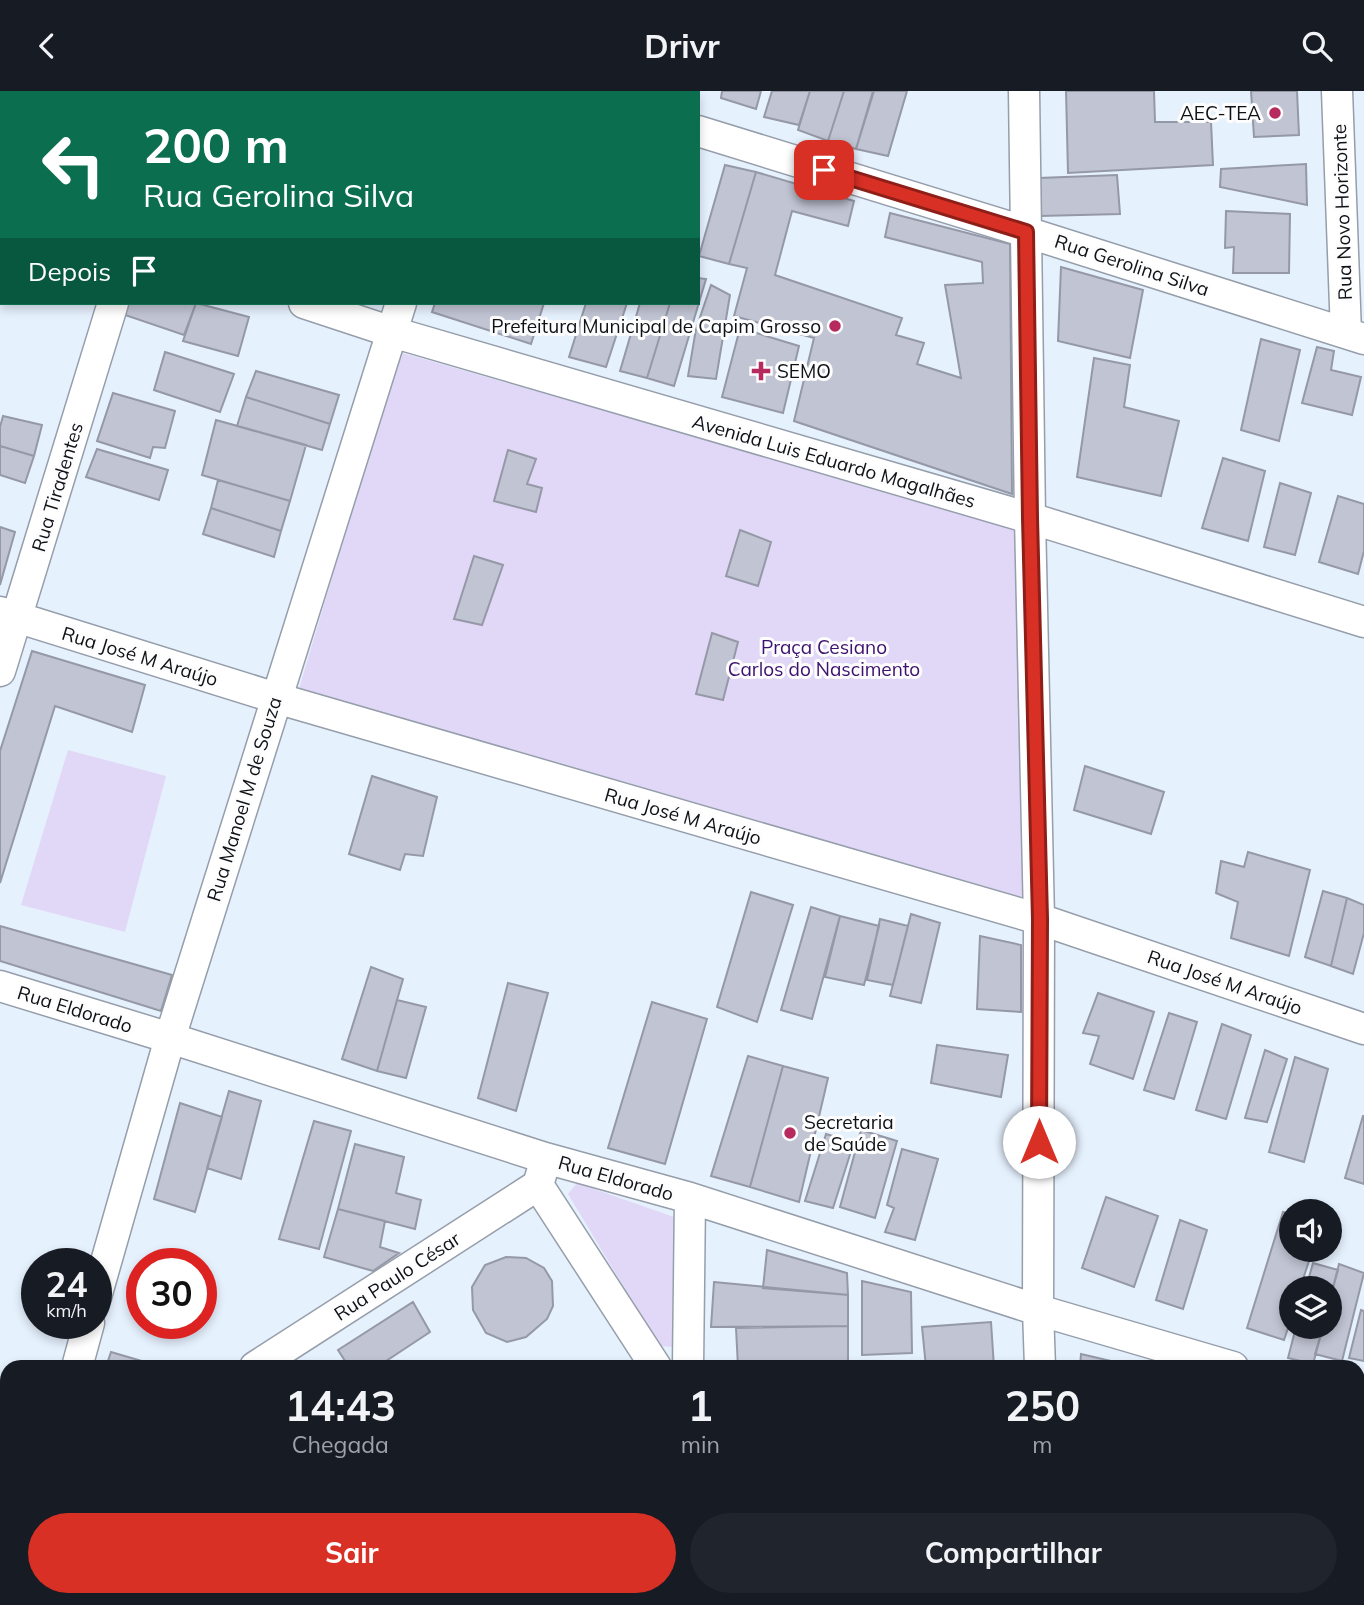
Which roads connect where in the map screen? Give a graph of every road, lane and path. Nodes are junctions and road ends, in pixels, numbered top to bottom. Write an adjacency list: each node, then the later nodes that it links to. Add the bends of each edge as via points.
1 (1024, 91): 4 (street)
2 (1337, 91): 9 (street, Rua Novo Horizonte)
3 (700, 132): 4 (street, Rua Gerolina Silva)
4 (1026, 232): 9 (street, Rua Gerolina Silva); 10 (street)
5 (112, 305): 11 (street, Rua Tiradentes)
6 (310, 305): 8 (street, Avenida Luis Eduardo Magalhães)
7 (400, 305): 8 (street, Rua Manoel M de Souza)
8 (391, 332): 10 (street, Avenida Luis Eduardo Magalhães); 14 (street, Rua Manoel M de Souza)
9 (1355, 336)
10 (1030, 518): 12 (street, Avenida Luis Eduardo Magalhães); 15 (street)
11 (9, 614): 13 (street, Rua Tiradentes); 14 (street, Rua José M Araújo)
12 (1364, 622)
13 (0, 671)
14 (276, 698): 15 (street, Rua José M Araújo); 18 (street, Rua Manoel M de Souza)
15 (1040, 919): 17 (street, Rua José M Araújo); 22 (street)
16 (0, 986): 18 (street, Rua Eldorado)
17 (1364, 1029)
18 (170, 1038): 19 (street, Rua Eldorado); 21 (street, Rua Manoel M de Souza)
19 (542, 1171): 20 (street, Rua Eldorado); 25 (street, Rua Paulo César); 26 (street)
20 (690, 1198): 22 (street, Rua Eldorado); 27 (street)
21 (110, 1248)
22 (1038, 1310): 28 (street); 29 (street, Rua Eldorado)
23 (85, 1339): 24 (street)
24 (79, 1360)
25 (265, 1360)
26 (652, 1360)
27 (688, 1360)
28 (1040, 1360)
29 (1209, 1360)

